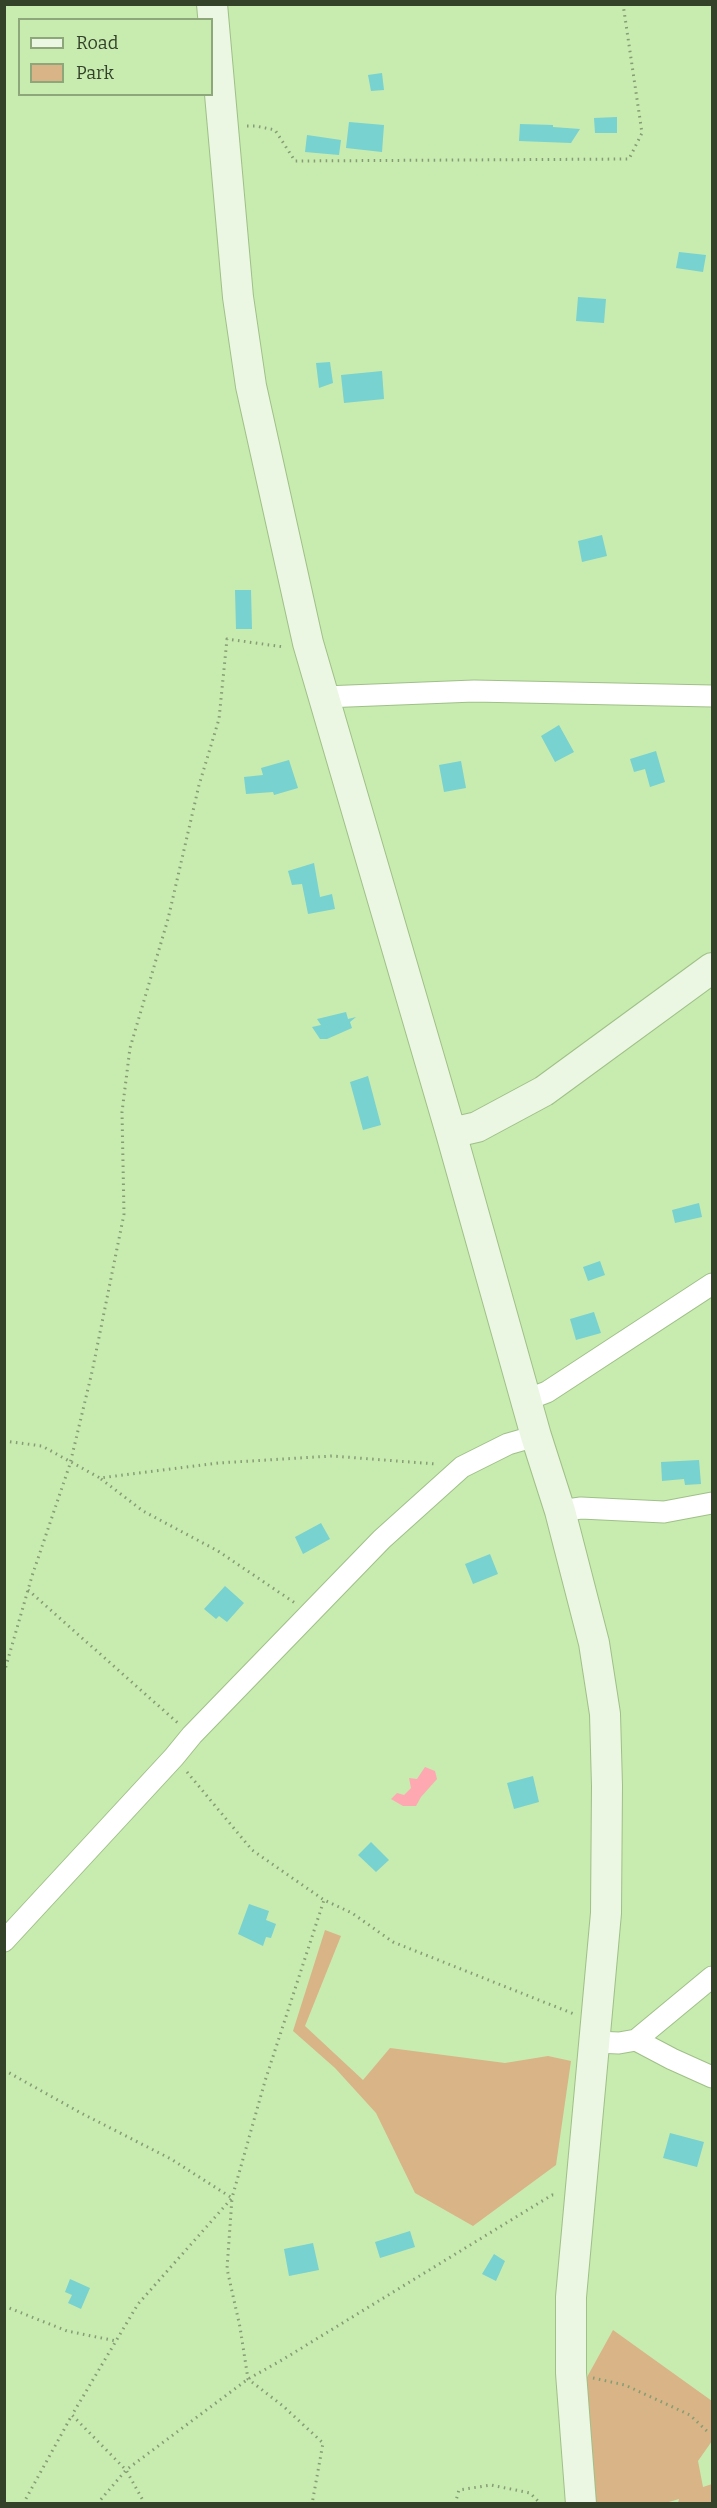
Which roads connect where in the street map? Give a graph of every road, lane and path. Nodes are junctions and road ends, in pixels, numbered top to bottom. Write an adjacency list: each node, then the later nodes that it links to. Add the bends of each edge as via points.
1 (212, 4): 3 (main road)
2 (623, 4): 3 (path, via 642,133 629,159 295,161 275,130 256,126)
3 (222, 129): 4 (main road, via 251,387)
4 (308, 643): 6 (main road); 13 (path, via 287,647 227,639 219,719 130,1048 122,1112 124,1214)
5 (712, 696): 6 (street, via 474,691)
6 (324, 697): 8 (main road)
7 (712, 968): 8 (main road, via 544,1090 477,1127)
8 (451, 1133): 10 (main road)
9 (712, 1284): 10 (street, via 547,1392)
10 (526, 1400): 11 (main road)
11 (536, 1436): 14 (street, via 508,1444); 17 (main road)
12 (4, 1441): 13 (path, via 42,1446)
13 (70, 1464): 15 (path); 18 (path)
14 (462, 1467): 15 (path, via 332,1456 218,1463); 19 (street, via 382,1539)
15 (100, 1478): 19 (path, via 143,1510 218,1551)
16 (712, 1503): 17 (street, via 664,1512)
17 (560, 1510): 26 (main road, via 594,1644 605,1713 606,1913)
18 (28, 1590): 20 (path); 21 (path)
19 (311, 1613): 21 (street)
20 (4, 1673)
21 (192, 1735): 22 (street)
22 (174, 1757): 23 (path, via 252,1850); 24 (street)
23 (324, 1900): 26 (path, via 352,1913 393,1942); 31 (path)
24 (4, 1941)
25 (712, 1977): 27 (street)
26 (595, 2032): 27 (street, via 619,2043); 30 (main road)
27 (636, 2040): 29 (street)
28 (4, 2070): 31 (path, via 171,2159)
29 (712, 2077)
30 (582, 2196): 34 (main road, via 571,2297); 35 (path, via 552,2195)
31 (232, 2198): 33 (path, via 138,2304); 35 (path, via 227,2270)
32 (4, 2306): 33 (path, via 67,2331)
33 (116, 2341): 36 (path)
34 (571, 2373): 37 (path, via 625,2385 690,2415); 45 (main road)
35 (248, 2379): 38 (path); 42 (path, via 323,2443)
36 (72, 2415): 38 (path); 39 (path)
37 (710, 2434)
38 (126, 2470): 40 (path); 41 (path)
39 (23, 2504)
40 (97, 2504)
41 (145, 2504)
42 (312, 2504)
43 (455, 2504): 44 (path, via 459,2490 490,2485 530,2493)
44 (541, 2504)
45 (581, 2504)

